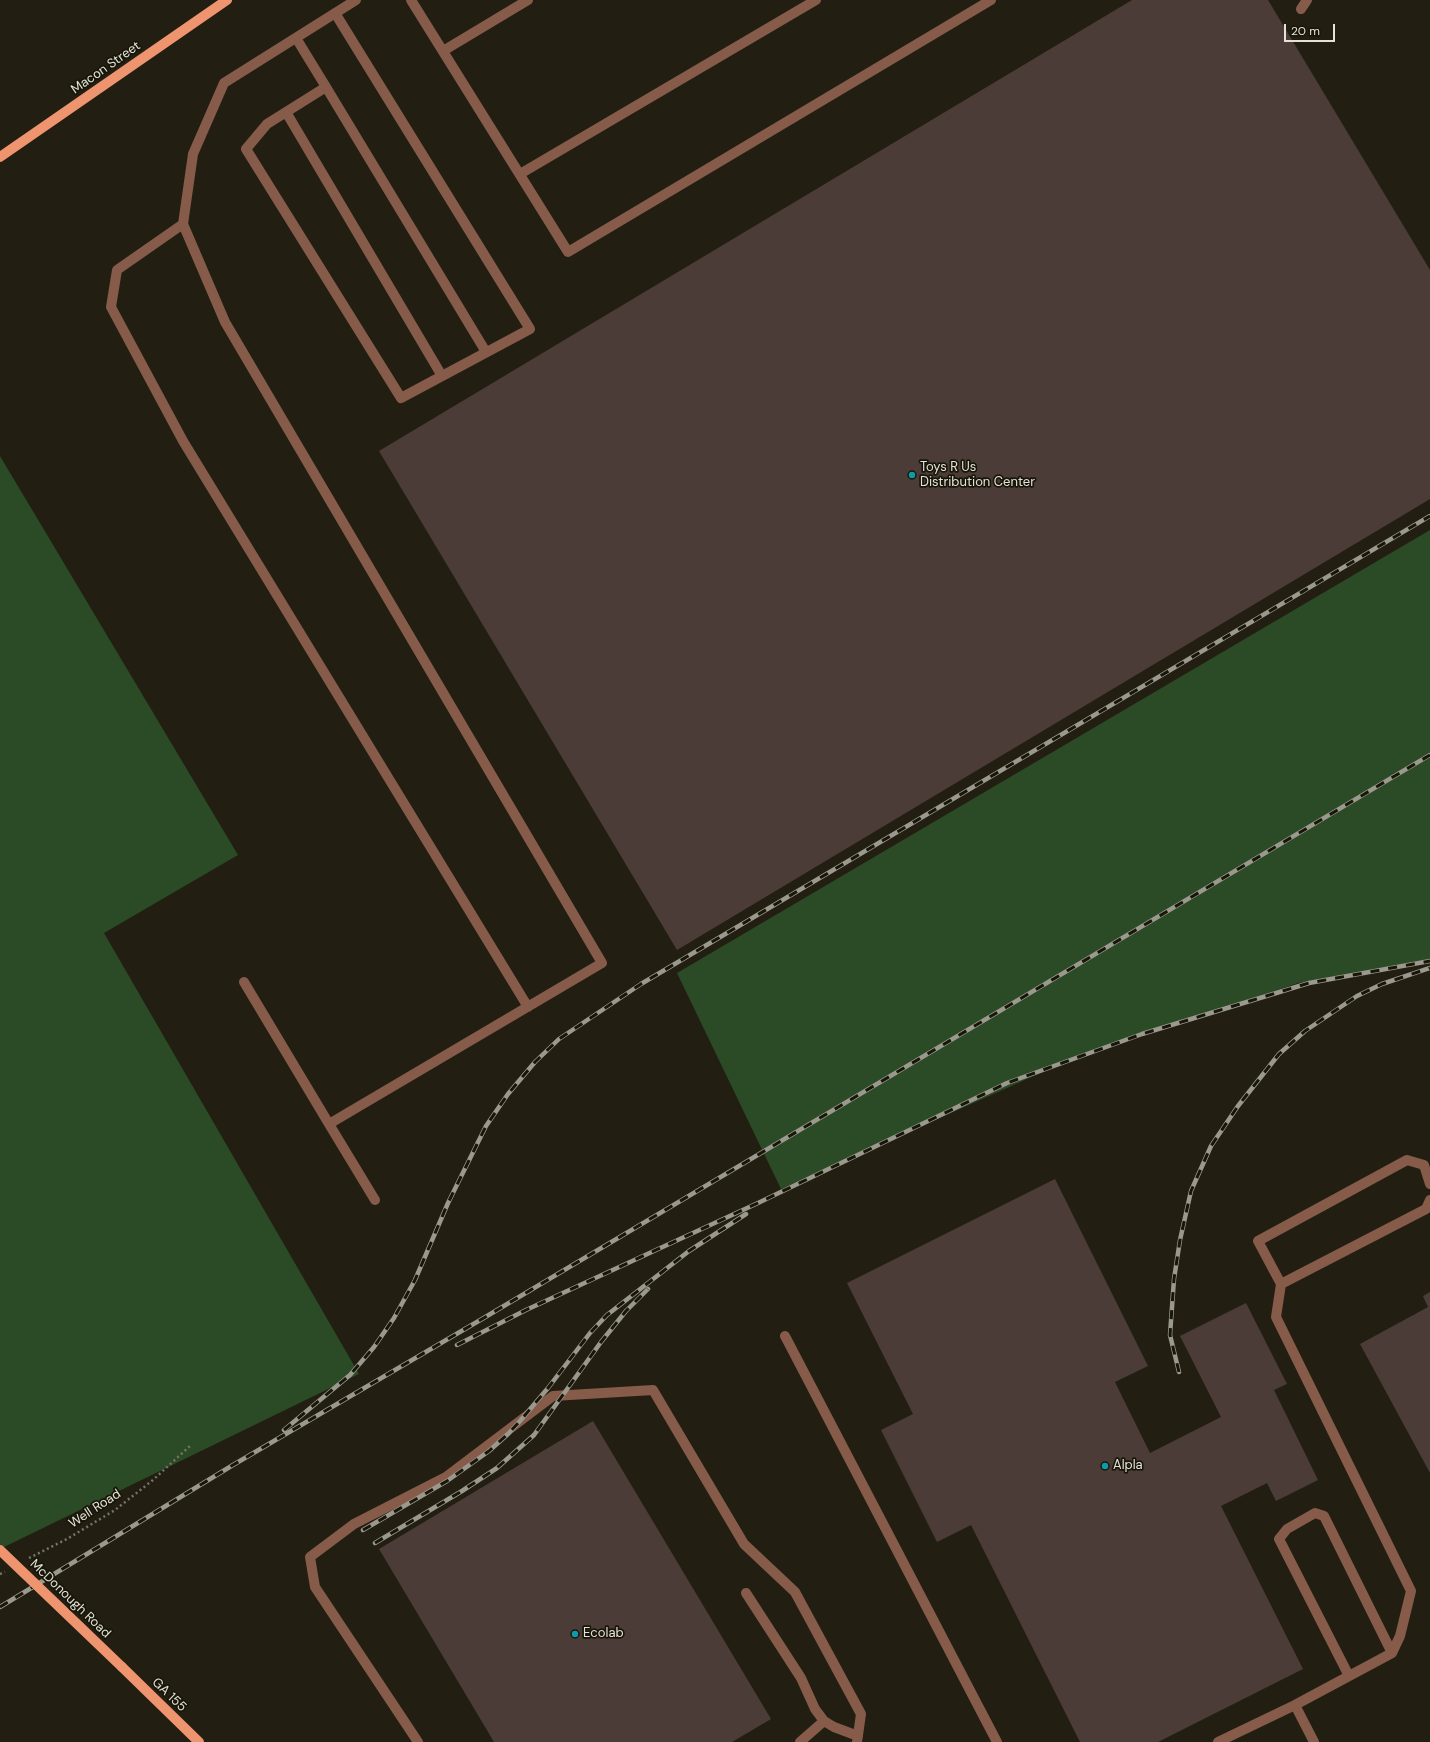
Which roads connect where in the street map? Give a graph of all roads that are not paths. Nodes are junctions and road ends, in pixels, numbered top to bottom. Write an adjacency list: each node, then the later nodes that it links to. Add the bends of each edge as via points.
1 (227, 0): 14 (main road, Macon Street)
2 (356, 0): 9 (lane)
3 (411, 0): 11 (lane)
4 (528, 0): 11 (lane)
5 (816, 0): 15 (lane)
6 (991, 0): 15 (lane, via 568,252)
7 (1307, 0): 8 (lane)
8 (1301, 9)
9 (335, 13): 10 (lane); 17 (lane, via 530,328)
10 (296, 38): 12 (lane); 16 (lane, via 224,83 193,154)
11 (443, 51): 15 (lane)
12 (326, 86): 13 (lane); 17 (lane)
13 (286, 112): 18 (lane); 18 (lane, via 267,124 246,149 401,398)
14 (0, 157)
15 (520, 174)
16 (183, 224): 20 (lane, via 117,270 111,307 183,441); 20 (lane, via 225,322 602,963)
17 (486, 352): 18 (lane)
18 (442, 376)
19 (244, 982): 21 (lane)
20 (528, 1007): 21 (lane)
21 (329, 1124): 23 (lane)
22 (1430, 1184): 25 (lane, via 1424,1165 1407,1160 1258,1241)
23 (376, 1200)
24 (1430, 1200): 25 (lane, via 1426,1209)
25 (1281, 1284): 29 (lane, via 1276,1317 1411,1590 1400,1636)
26 (785, 1336): 38 (lane)
27 (0, 1550): 30 (main road, McDonough Road / GA 155, bridge)
28 (746, 1593): 33 (lane, via 801,1678)
29 (1392, 1653): 31 (lane); 31 (lane, via 1324,1516 1315,1513 1287,1528 1279,1539)
30 (122, 1667): 35 (main road, GA 155 / GA 155)
31 (1349, 1676): 32 (lane)
32 (1295, 1705): 39 (lane); 40 (lane)
33 (824, 1721): 34 (lane); 37 (lane)
34 (857, 1739): 36 (lane, via 861,1714 795,1592 744,1544 653,1390 553,1396 446,1476 354,1524 310,1557 315,1587)
35 (198, 1742)
36 (418, 1742)
37 (800, 1742)
38 (997, 1742)
39 (1218, 1742)
40 (1314, 1742)

